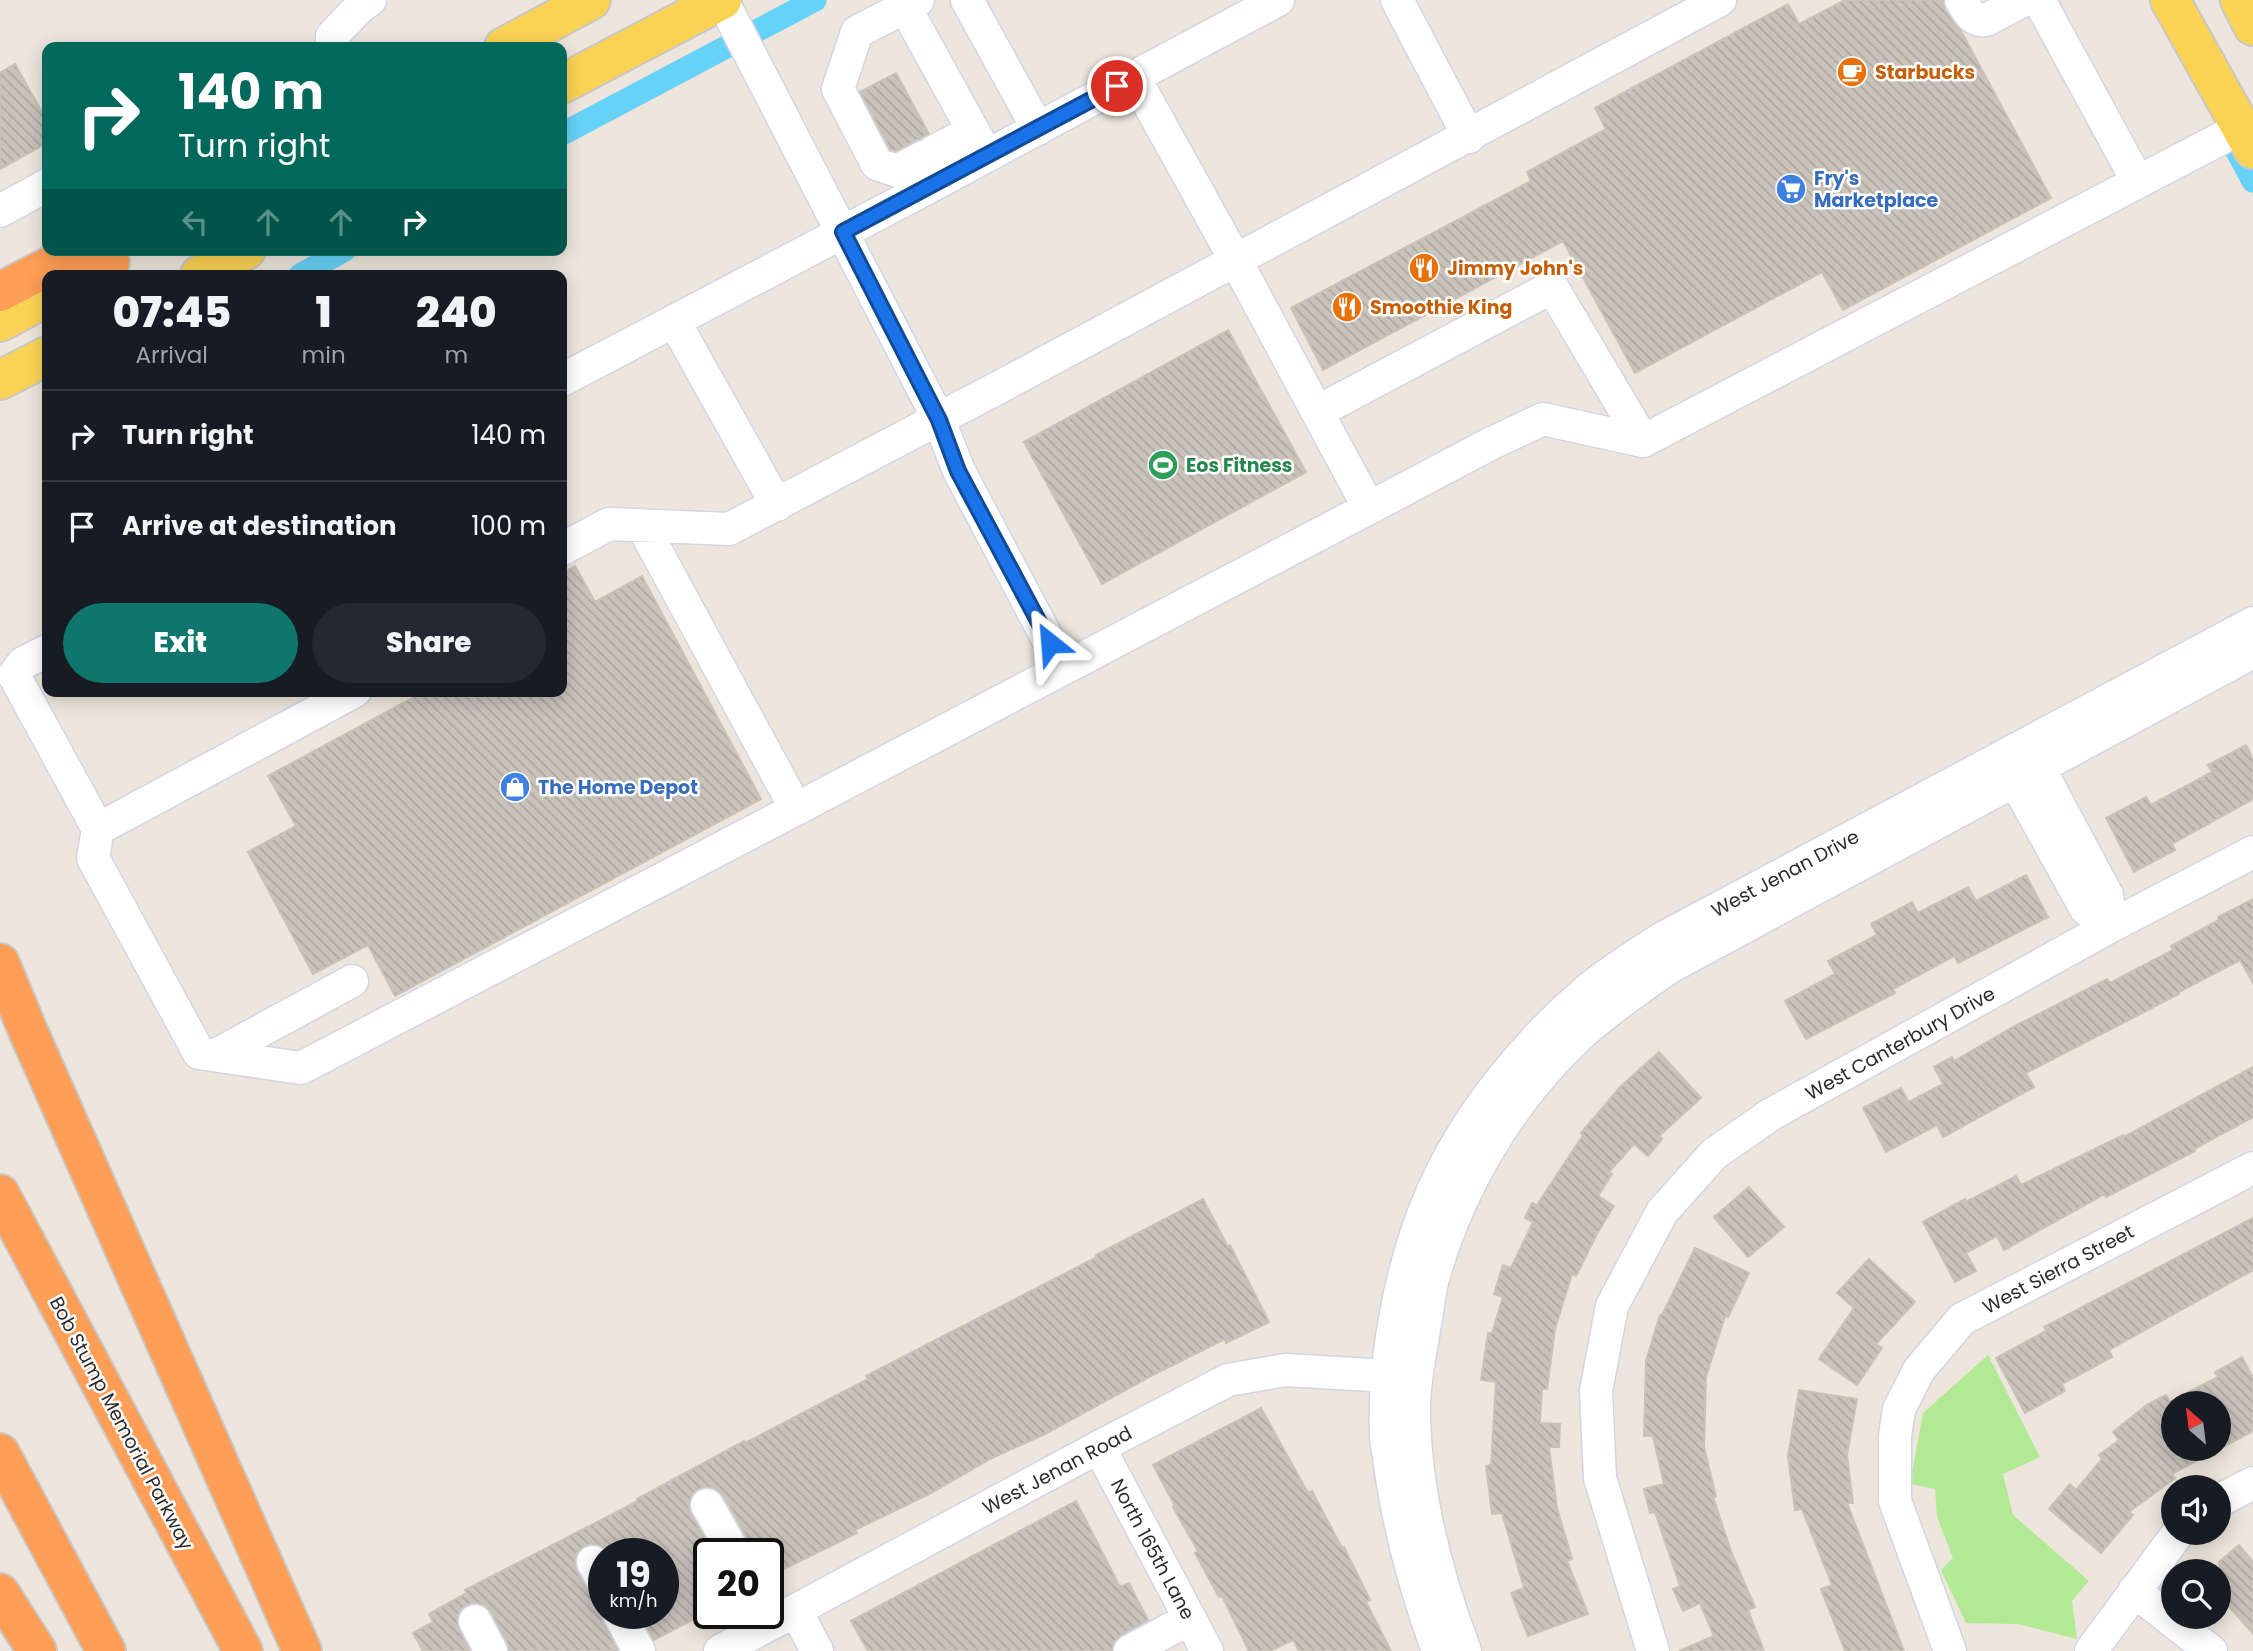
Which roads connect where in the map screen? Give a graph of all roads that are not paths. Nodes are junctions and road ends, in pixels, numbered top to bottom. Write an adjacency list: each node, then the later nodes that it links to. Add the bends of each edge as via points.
1 (370, 0): 15 (street, via 332,36)
2 (591, 0): 16 (main road)
3 (722, 0): 18 (main road); 26 (street)
4 (967, 0): 19 (street)
5 (1278, 0): 17 (street)
6 (1396, 0): 21 (street)
7 (1720, 0): 21 (street)
8 (1961, 0): 9 (street, via 1980,21)
9 (2024, 0)
10 (2039, 0): 23 (street)
11 (2171, 0): 20 (main road)
12 (2239, 0): 14 (main road)
13 (911, 3): 22 (street); 22 (street, via 857,32 838,89 877,164 898,171 928,155)
14 (2253, 26)
15 (332, 42)
16 (514, 42)
17 (1134, 77): 19 (street); 28 (street)
18 (567, 81)
19 (1038, 129): 22 (street)
20 (2249, 133): 23 (street)
21 (1469, 137): 28 (street)
22 (980, 143): 26 (street)
23 (2138, 182): 42 (street)
24 (42, 189): 25 (street)
25 (0, 211)
26 (843, 232): 35 (street); 41 (street)
27 (235, 256): 32 (main road)
28 (1236, 261): 40 (street); 41 (street)
29 (110, 262): 30 (highway, via 54,264)
30 (42, 270)
31 (42, 270): 33 (highway)
32 (209, 270)
33 (0, 292)
34 (42, 300): 36 (main road)
35 (674, 321): 38 (street); 43 (street)
36 (0, 322)
37 (42, 359): 39 (main road)
38 (567, 377)
39 (0, 380)
40 (1317, 412): 42 (street, via 1552,287); 44 (street)
41 (939, 420): 43 (street); 50 (street, via 958,471)
42 (1643, 441): 44 (street, via 1543,419)
43 (777, 505): 45 (street, via 729,529)
44 (1369, 508): 50 (street)
45 (642, 525): 46 (street, via 609,524); 53 (street)
46 (567, 546)
47 (2253, 623): 52 (street, West Jenan Drive)
48 (2253, 652): 52 (street, West Jenan Drive)
49 (42, 654): 54 (street, via 23,663 14,675)
50 (1063, 668): 53 (street)
51 (344, 697): 54 (street)
52 (2023, 767): 56 (street, via 2085,909); 62 (street, West Jenan Drive, via 1663,938 1590,988 1534,1041 1492,1093 1431,1194 1432,1283)
53 (796, 809): 59 (street, via 301,1068)
54 (98, 829): 59 (street, via 93,858 199,1053)
55 (2253, 852): 56 (street, West Canterbury Drive)
56 (2111, 926): 90 (street, West Canterbury Drive, via 1770,1115 1714,1154 1662,1212 1612,1306 1596,1391 1600,1478)
57 (0, 963): 81 (highway)
58 (352, 981): 59 (street)
59 (216, 1055)
60 (2253, 1168): 91 (street, West Sierra Street, via 1962,1319 1919,1370 1899,1409 1895,1501)
61 (0, 1195): 80 (highway, Bob Stump Memorial Parkway)
62 (1402, 1376): 63 (street, West Jenan Road, via 1284,1370 1228,1380); 88 (street, via 1386,1436 1397,1514); 89 (street, via 1414,1417 1423,1507)
63 (1099, 1447): 72 (street, West Jenan Road); 73 (street, North 165th Lane)
64 (0, 1453): 79 (highway)
65 (2253, 1483): 66 (street)
66 (2231, 1495)
67 (708, 1505): 68 (street)
68 (726, 1538)
69 (2169, 1545): 70 (street)
70 (2134, 1591): 92 (street); 93 (street)
71 (0, 1592): 78 (highway)
72 (784, 1613)
73 (1189, 1619): 86 (street); 87 (street, North 165th Lane)
74 (475, 1621): 82 (street)
75 (784, 1621): 85 (street)
76 (628, 1629): 83 (street)
77 (757, 1629): 84 (street, West Jenan Road)
78 (37, 1651)
79 (106, 1651)
80 (243, 1651)
81 (302, 1651)
82 (491, 1651)
83 (639, 1651)
84 (720, 1651)
85 (817, 1651)
86 (1130, 1651)
87 (1207, 1651)
88 (1438, 1651)
89 (1465, 1651)
90 (1653, 1651)
91 (1950, 1651)
92 (2091, 1651)
93 (2211, 1651)

